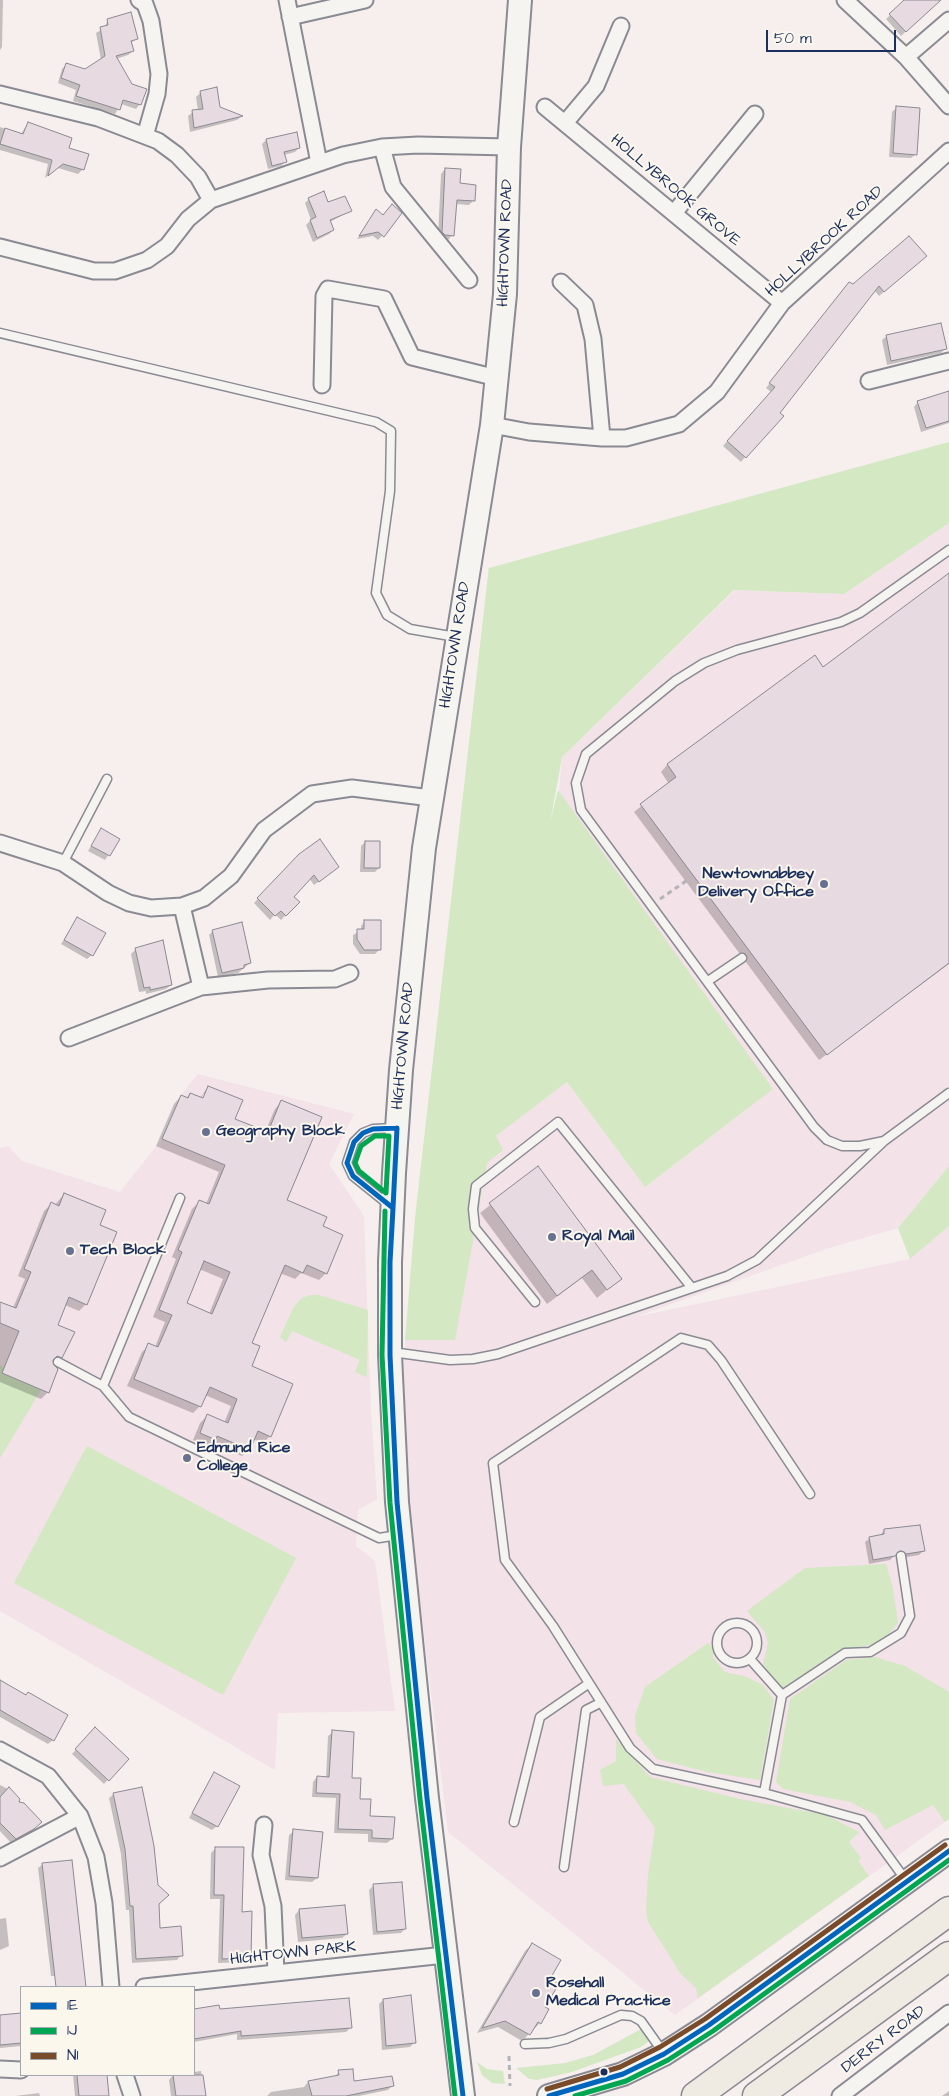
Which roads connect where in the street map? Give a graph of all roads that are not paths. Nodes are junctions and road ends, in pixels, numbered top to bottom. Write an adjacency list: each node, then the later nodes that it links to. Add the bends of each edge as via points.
1 (139, 0): 15 (street, via 151,21 159,74)
2 (287, 0): 6 (street)
3 (365, 0): 6 (street)
4 (520, 0): 17 (main road, HIGHTOWN ROAD)
5 (845, 0): 9 (street)
6 (290, 17): 19 (street)
7 (949, 20): 9 (street)
8 (621, 26): 14 (street, via 596,86)
9 (906, 57): 11 (street)
10 (0, 94): 15 (street, via 98,118)
11 (949, 106)
12 (545, 107): 14 (street, HOLLYBROOK GROVE)
13 (755, 114): 21 (street)
14 (565, 123): 21 (street, HOLLYBROOK GROVE)
15 (145, 136): 20 (street, via 177,155 198,177)
16 (382, 147): 17 (street); 19 (street); 23 (street, via 393,187)
17 (509, 147): 28 (main road, HIGHTOWN ROAD, via 505,294)
18 (949, 151): 25 (street, HOLLYBROOK ROAD)
19 (319, 163): 20 (street)
20 (211, 200): 22 (street, via 188,219 167,246 147,260 116,271 94,271)
21 (674, 213): 25 (street, HOLLYBROOK GROVE)
22 (0, 247)
23 (468, 280)
24 (561, 282): 32 (street, via 585,305 593,339)
25 (782, 303): 32 (street, HOLLYBROOK ROAD, via 716,392 679,424 626,438)
26 (0, 333): 34 (lane, via 376,422 391,431 390,492 376,592 387,615 410,629)
27 (949, 361): 29 (street)
28 (496, 378): 30 (street, via 412,357 384,299 328,289 324,296); 31 (main road, HIGHTOWN ROAD)
29 (869, 380)
30 (322, 385)
31 (492, 425): 32 (street, HOLLYBROOK ROAD, via 528,432); 34 (main road, HIGHTOWN ROAD)
32 (602, 438)
33 (949, 550): 42 (lane, via 841,622 737,650 704,663 674,681 586,754 576,783 582,810)
34 (456, 637): 36 (main road, HIGHTOWN ROAD)
35 (107, 780): 38 (lane)
36 (431, 798): 39 (street, via 352,788 312,794 264,830 230,876 204,898); 46 (main road, HIGHTOWN ROAD)
37 (0, 843): 38 (street)
38 (63, 863): 39 (street, via 129,903 151,908)
39 (182, 906): 43 (street)
40 (742, 958): 42 (lane)
41 (350, 973): 43 (street, via 335,979 268,980)
42 (708, 981): 47 (lane, via 814,1128 827,1140 842,1146)
43 (201, 987): 44 (street)
44 (69, 1038)
45 (949, 1093): 47 (lane)
46 (397, 1128): 49 (main road, HIGHTOWN ROAD); 49 (lane, via 373,1128 363,1133 354,1142 347,1163 353,1176)
47 (884, 1141): 50 (lane, via 757,1260 727,1276)
48 (180, 1198): 54 (lane)
49 (393, 1208): 52 (main road, HIGHTOWN ROAD)
50 (692, 1288): 51 (lane, via 558,1122 476,1186 473,1209 475,1228); 52 (lane, via 498,1354 473,1359 436,1359)
51 (535, 1302)
52 (390, 1351): 56 (main road, HIGHTOWN ROAD)
53 (58, 1362): 54 (lane)
54 (103, 1386): 56 (lane, via 129,1417 379,1538)
55 (810, 1494): 59 (lane, via 721,1360 708,1345 681,1338 493,1462 505,1560 553,1626)
56 (400, 1534): 72 (main road, HIGHTOWN ROAD)
57 (901, 1556): 60 (lane, via 910,1616 901,1633 870,1652 845,1653)
58 (750, 1659): 58 (lane, via 738,1664 725,1660 721,1655 718,1635 727,1625 747,1624 756,1634 758,1648); 60 (lane)
59 (588, 1684): 61 (lane); 65 (lane, via 540,1717)
60 (782, 1695): 63 (lane)
61 (600, 1703): 63 (lane, via 630,1748 653,1769); 69 (lane, via 586,1710)
62 (0, 1750): 64 (street, via 48,1776)
63 (764, 1793): 70 (lane, via 862,1820)
64 (80, 1816): 68 (street); 75 (street, via 96,1857 104,1904)
65 (514, 1822)
66 (264, 1825): 74 (street, via 261,1855 273,1906)
67 (949, 1851): 70 (main road)
68 (0, 1858)
69 (564, 1867)
70 (908, 1882): 79 (main road)
71 (949, 1911): 86 (highway)
72 (446, 1955): 74 (street, HIGHTOWN PARK); 84 (main road, HIGHTOWN ROAD)
73 (949, 1956): 87 (highway)
74 (276, 1973): 76 (street, HIGHTOWN PARK)
75 (111, 1986)
76 (153, 1986)
77 (949, 2013): 88 (street, DERRY ROAD)
78 (525, 2044): 79 (lane, via 566,2040 622,2015 641,2021)
79 (664, 2054): 85 (main road, via 622,2074)
80 (0, 2070): 81 (street)
81 (20, 2070)
82 (125, 2076): 83 (street)
83 (132, 2096)
84 (463, 2096)
85 (549, 2096)
86 (696, 2096)
87 (757, 2096)
88 (840, 2096)

